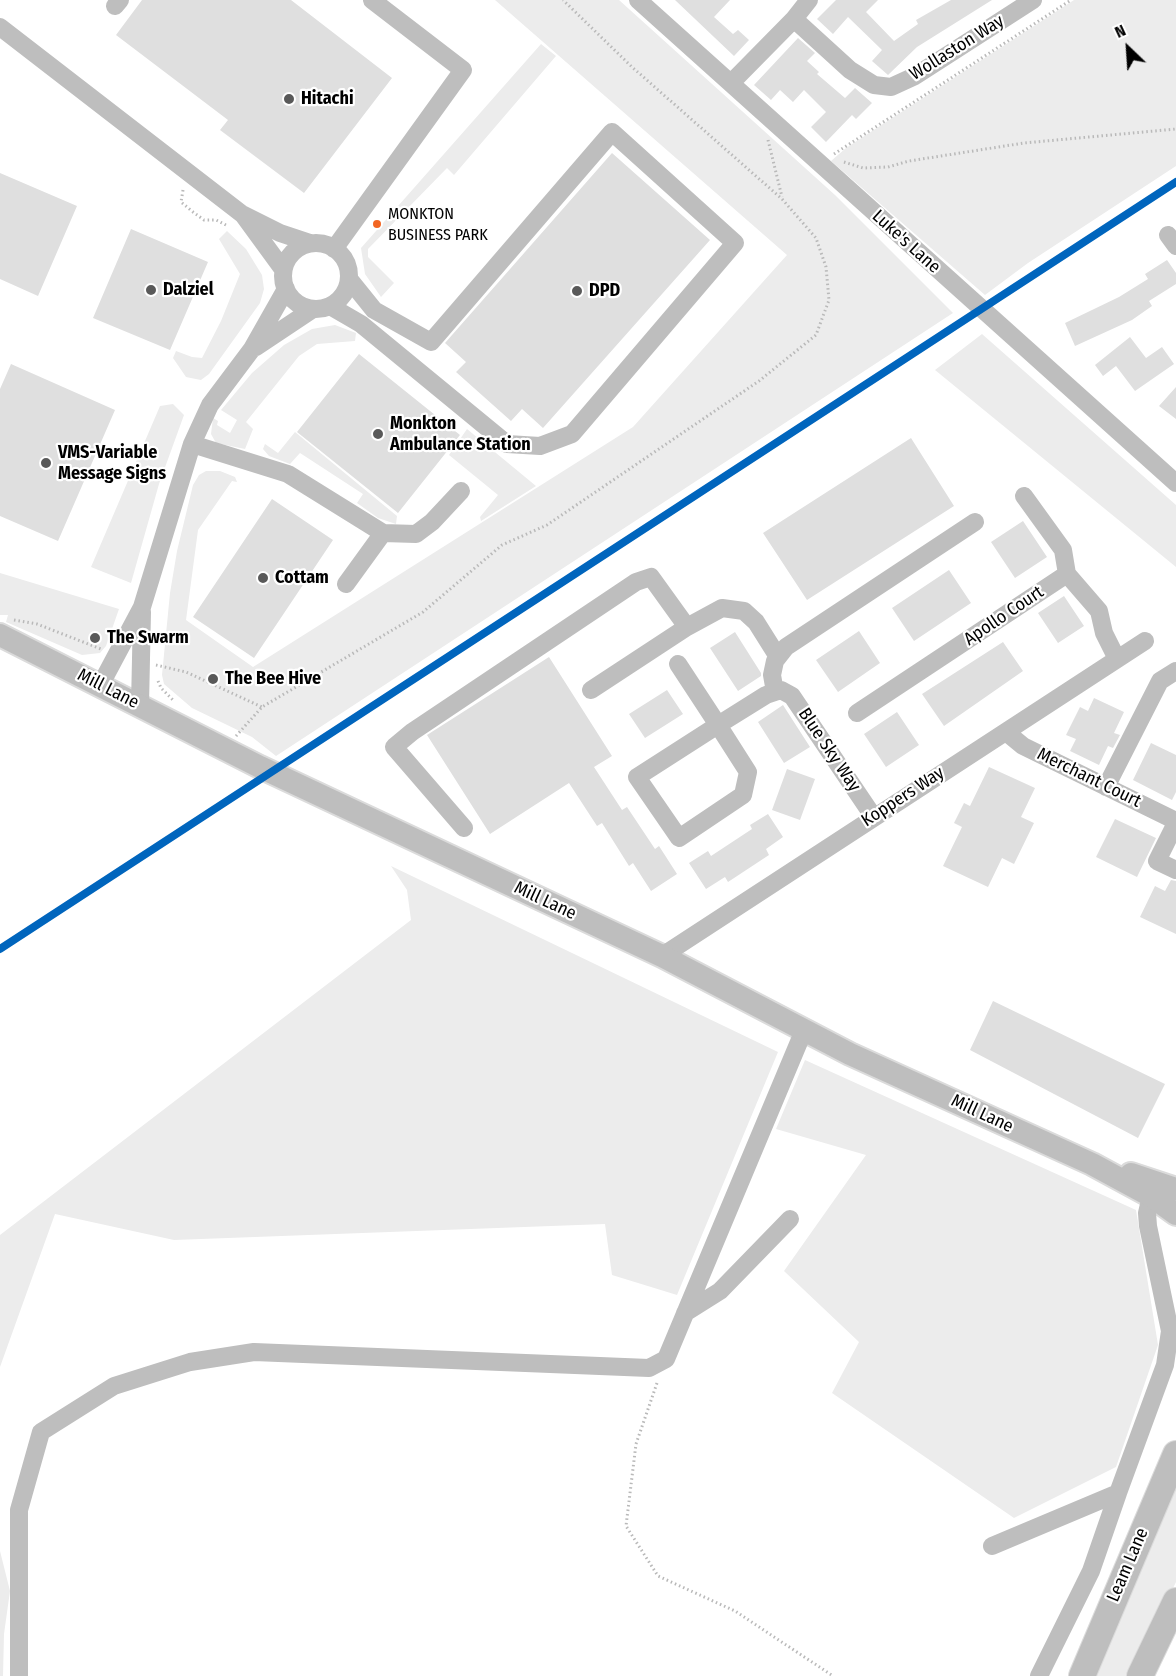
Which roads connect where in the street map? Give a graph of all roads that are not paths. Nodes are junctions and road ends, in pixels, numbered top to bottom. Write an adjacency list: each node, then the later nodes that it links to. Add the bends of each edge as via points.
1 (372, 0): 10 (street, via 463,70)
2 (638, 0): 7 (street, Luke's Lane)
3 (809, 0): 5 (street)
4 (1033, 0): 5 (street, Wollaston Way, via 915,76 891,87 874,85 850,70)
5 (794, 19): 7 (street)
6 (0, 27): 8 (street)
7 (731, 82): 17 (street, Luke's Lane)
8 (236, 221): 9 (street); 11 (street)
9 (310, 243): 10 (street); 11 (street, via 298,248)
10 (334, 249): 12 (street, via 343,257)
11 (282, 268): 13 (street)
12 (349, 279): 14 (street, via 340,299); 14 (street, via 374,310 430,342 612,132 735,243 572,434 540,446 507,444 361,324)
13 (286, 289): 14 (street, via 301,305); 15 (street)
14 (321, 308): 15 (street)
15 (252, 349): 16 (street, via 210,405)
16 (192, 444): 21 (street, via 288,474); 24 (street)
17 (1176, 483)
18 (460, 491): 21 (street, via 416,534)
19 (1024, 496): 22 (street, via 1063,550)
20 (975, 522): 28 (street, via 786,647)
21 (383, 533): 23 (street)
22 (1068, 574): 29 (street, via 1099,611); 36 (street, Apollo Court)
23 (346, 584)
24 (142, 607): 32 (street); 35 (street)
25 (2, 626): 32 (main road, Mill Lane)
26 (687, 627): 28 (street, via 722,608 744,611 756,622); 33 (street); 42 (street, via 651,577 636,582 394,747)
27 (1145, 641): 29 (street, Koppers Way)
28 (778, 657): 34 (street, via 772,675)
29 (1116, 657): 38 (street, Koppers Way)
30 (678, 664): 37 (street)
31 (1176, 671): 39 (street, via 1160,681)
32 (101, 684): 35 (main road, Mill Lane)
33 (591, 690)
34 (775, 692): 37 (street); 40 (street, Blue Sky Way, via 781,690 792,696)
35 (140, 705): 44 (main road, Mill Lane, via 260,767)
36 (857, 713)
37 (718, 725): 37 (street, via 637,777 679,838 743,795 747,785 748,772)
38 (1006, 732): 39 (street, Merchant Court, via 1023,746); 40 (street, Koppers Way)
39 (1106, 787): 41 (street, Merchant Court)
40 (873, 816): 44 (street, Koppers Way)
41 (1176, 822): 43 (street, via 1157,861)
42 (464, 828)
43 (1176, 870)
44 (662, 956): 45 (main road, Mill Lane)
45 (804, 1029): 46 (main road, Mill Lane, via 850,1054); 51 (street)
46 (1092, 1164): 47 (main road, Mill Lane); 48 (main road, Mill Lane)
47 (1176, 1189)
48 (1151, 1196): 49 (main road, Mill Lane); 53 (street, via 1148,1226 1170,1331 1165,1365)
49 (1176, 1214)
50 (789, 1219): 51 (street, via 720,1291)
51 (685, 1313): 56 (street, via 666,1359 649,1368 254,1352 190,1362 114,1386 41,1432 19,1510)
52 (1176, 1454): 58 (highway, Leam Lane)
53 (1118, 1493): 54 (street); 57 (street, via 1091,1571)
54 (992, 1546)
55 (1176, 1601): 59 (highway)
56 (19, 1676)
57 (1039, 1676)
58 (1082, 1676)
59 (1140, 1676)

